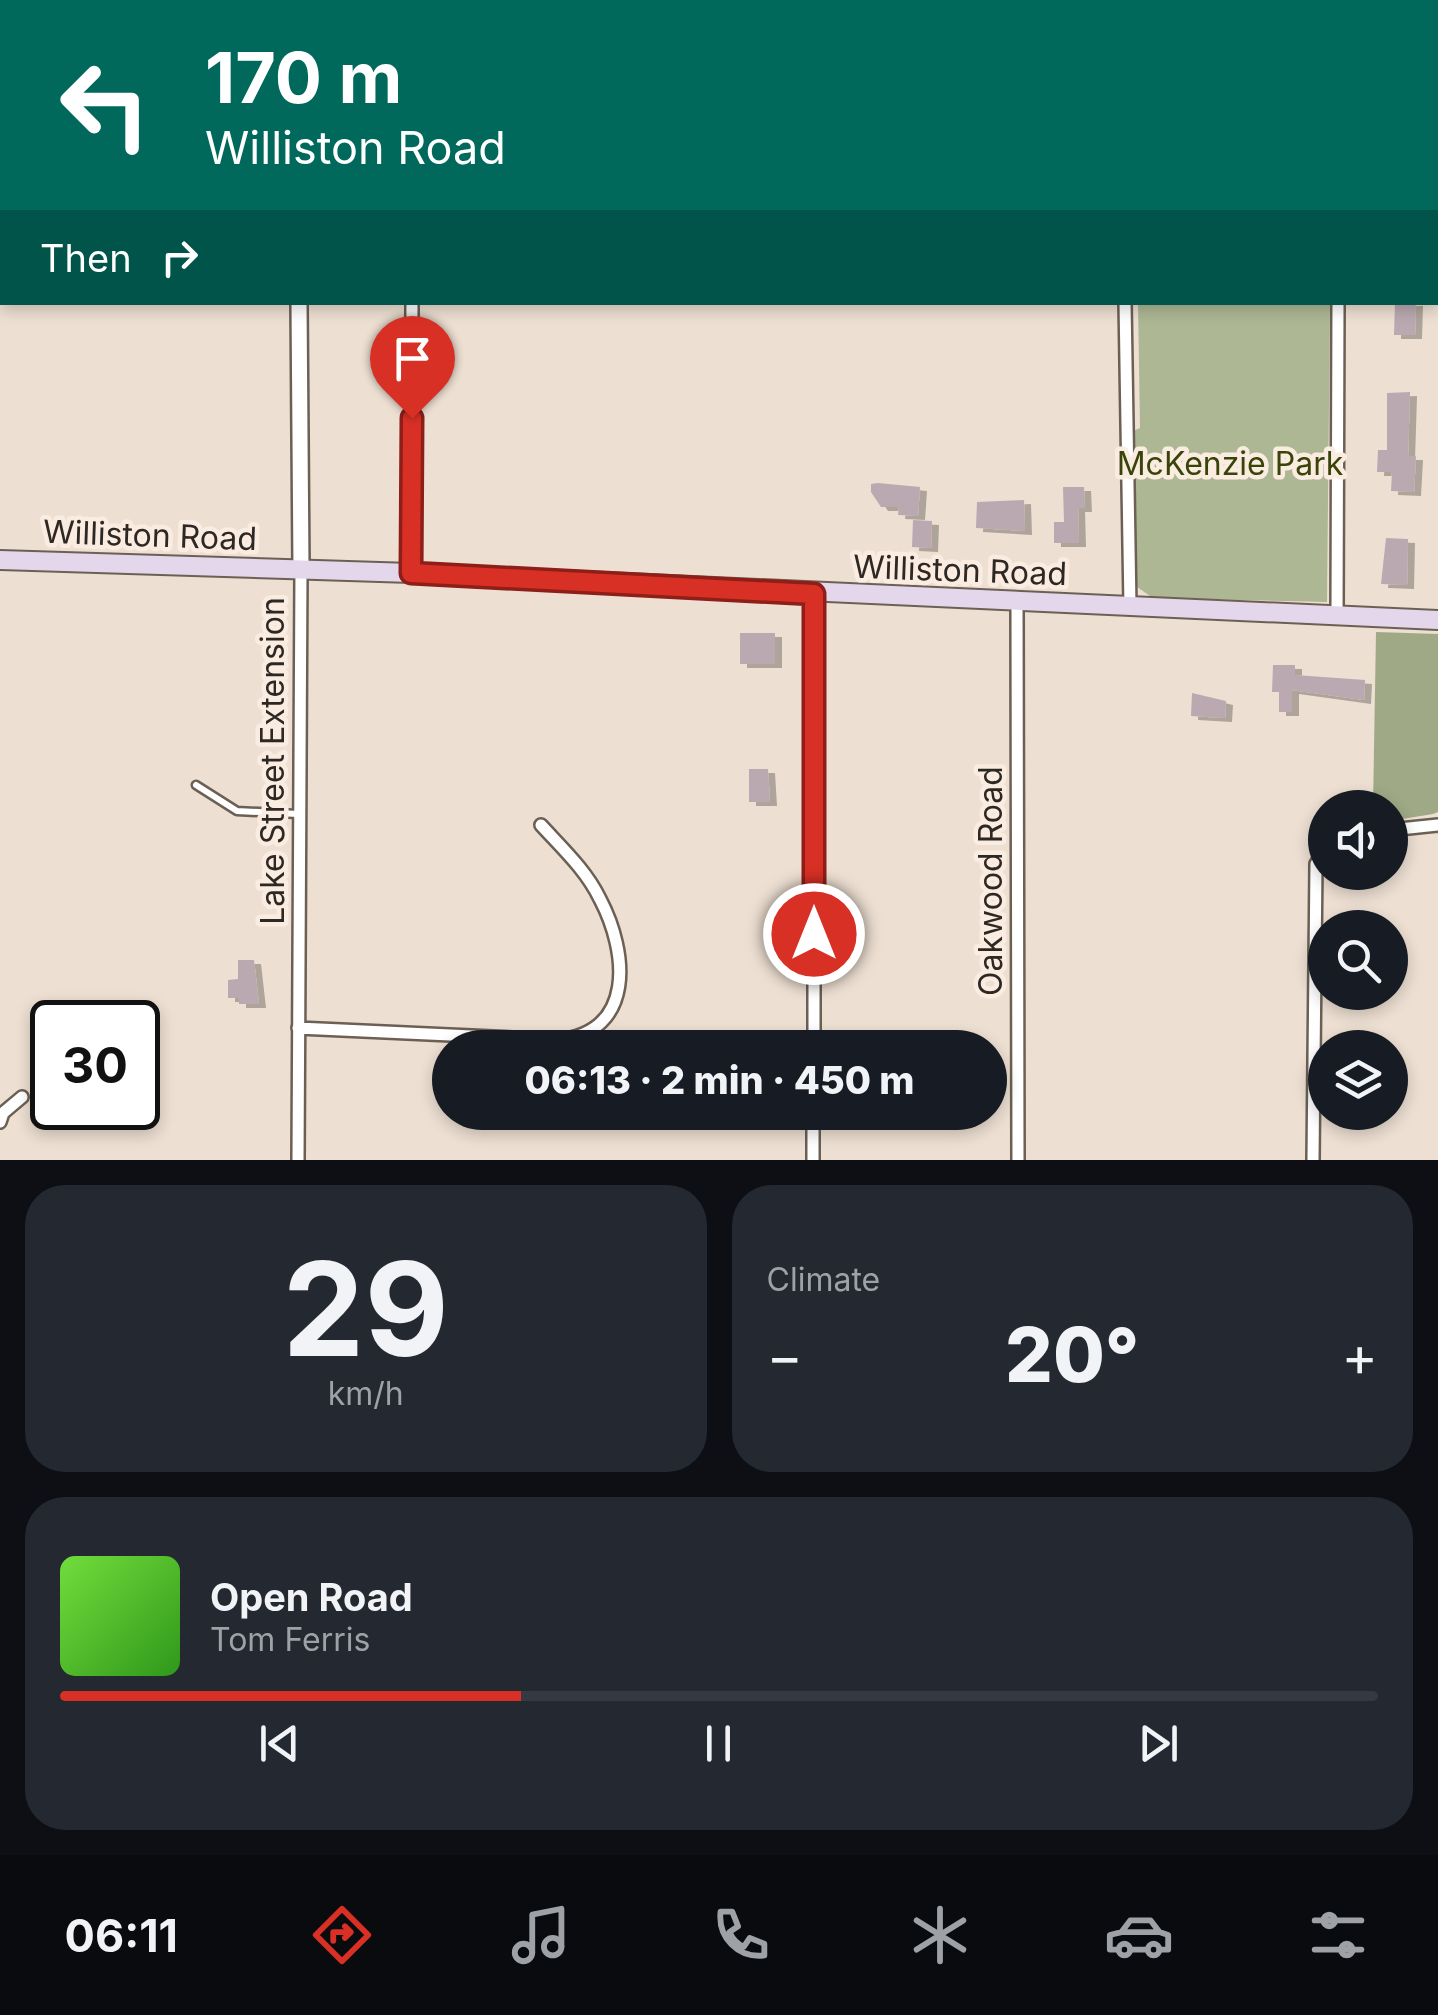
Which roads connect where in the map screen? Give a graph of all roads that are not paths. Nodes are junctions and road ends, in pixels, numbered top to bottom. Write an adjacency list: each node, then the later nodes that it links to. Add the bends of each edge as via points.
1 (299, 305): 6 (street, Lake Street Extension)
2 (412, 305): 7 (street)
3 (1125, 305): 10 (street)
4 (1338, 305): 11 (street)
5 (0, 560): 6 (main road, Williston Road)
6 (301, 569): 7 (main road, Williston Road); 14 (street, Lake Street Extension)
7 (411, 573): 8 (main road, Williston Road)
8 (814, 594): 9 (main road, Williston Road); 20 (street)
9 (1017, 602): 10 (main road, Williston Road); 26 (street, Oakwood Road)
10 (1130, 607): 11 (main road, Williston Road)
11 (1338, 615): 12 (main road, Williston Road)
12 (1438, 620)
13 (196, 785): 14 (lane, via 237,812)
14 (298, 814): 19 (street, Lake Street Extension)
15 (541, 826): 19 (street, via 584,872 611,923 620,980 602,1024 557,1040)
16 (1438, 826): 17 (street)
17 (1408, 828)
18 (1316, 890): 27 (street)
19 (298, 1028): 24 (street, Lake Street Extension)
20 (814, 1030)
21 (22, 1097): 22 (street)
22 (0, 1122)
23 (814, 1130): 25 (street)
24 (298, 1160)
25 (813, 1160)
26 (1018, 1160)
27 (1314, 1160)

